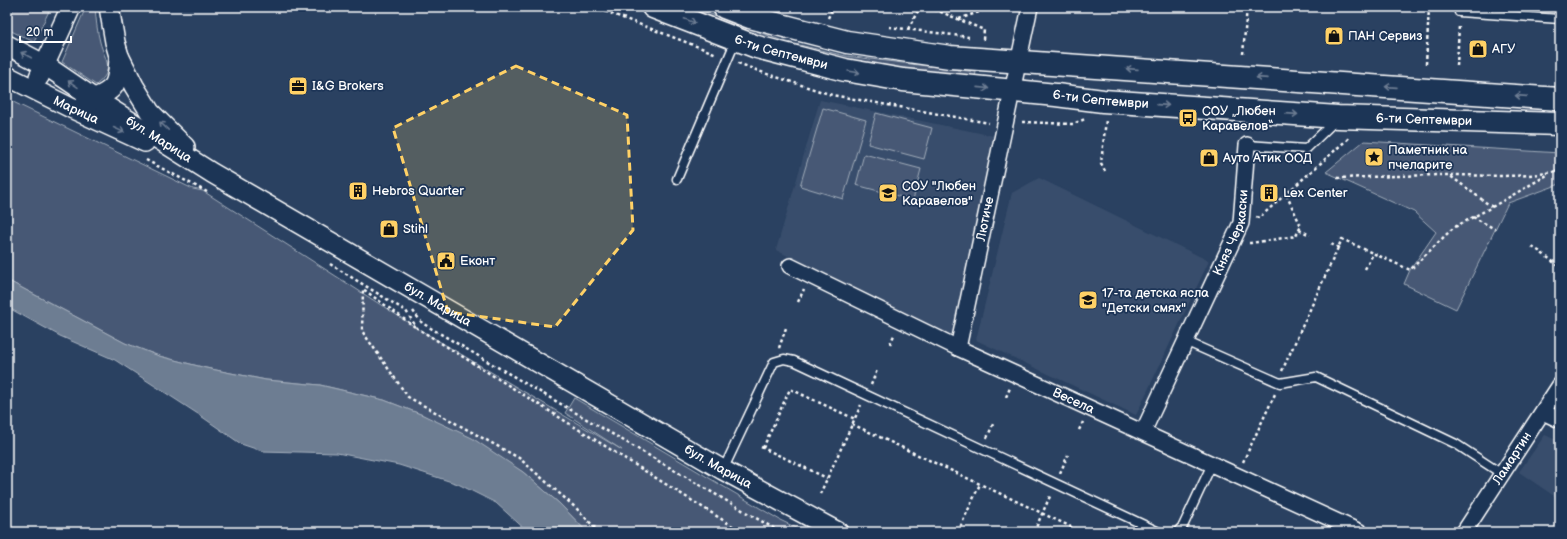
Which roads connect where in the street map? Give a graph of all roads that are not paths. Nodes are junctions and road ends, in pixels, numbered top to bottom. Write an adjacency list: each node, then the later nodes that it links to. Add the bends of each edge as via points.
1 (71, 7): 12 (street)
2 (109, 7): 10 (street)
3 (653, 7): 8 (main road, 6-ти Септември, one-way to 8)
4 (1030, 7): 11 (street, Лютиче)
5 (737, 9): 11 (main road, 6-ти Септември, via 847,42 950,57)
6 (1459, 12): 7 (lane)
7 (1560, 19)
8 (736, 40): 15 (main road, 6-ти Септември, one-way to 15, via 845,70 903,80); 23 (lane)
9 (7, 46): 12 (street, one-way to 9)
10 (119, 56): 16 (street, via 119,76 115,85); 22 (street, one-way to 10, via 150,112)
11 (1018, 62): 15 (street, Лютиче); 17 (main road, 6-ти Септември, one-way to 11)
12 (45, 65): 14 (street); 16 (street, бул. Марица, one-way to 12)
13 (7, 76): 14 (street, Марица)
14 (33, 90): 18 (street, Марица)
15 (1013, 91): 19 (main road, 6-ти Септември, one-way to 19, via 1103,101); 26 (street, Лютиче)
16 (95, 99): 18 (street); 22 (street, бул. Марица)
17 (1560, 99)
18 (70, 108): 22 (street, Марица, one-way to 22)
19 (1338, 117): 20 (main road, 6-ти Септември); 21 (lane, Княз Черкаски, via 1306,149)
20 (1560, 124)
21 (1247, 145): 25 (street, Княз Черкаски, via 1241,223)
22 (212, 173): 32 (street, бул. Марица)
23 (677, 179)
24 (790, 266): 26 (street, Весела)
25 (1185, 341): 30 (street, Княз Черкаски); 33 (lane, via 1279,382 1316,377 1456,444)
26 (958, 348): 30 (street, Весела)
27 (1560, 385): 28 (street, Ламартин)
28 (1543, 412): 29 (street); 33 (street, Ламартин)
29 (1560, 420)
30 (1143, 432): 31 (street, Весела)
31 (1212, 464): 36 (lane); 37 (street, Весела)
32 (723, 470): 34 (street, бул. Марица); 35 (lane, via 774,362 784,359 794,361)
33 (1502, 474): 38 (street, Ламартин)
34 (838, 532)
35 (1159, 532)
36 (1178, 532)
37 (1360, 532)
38 (1464, 532)

